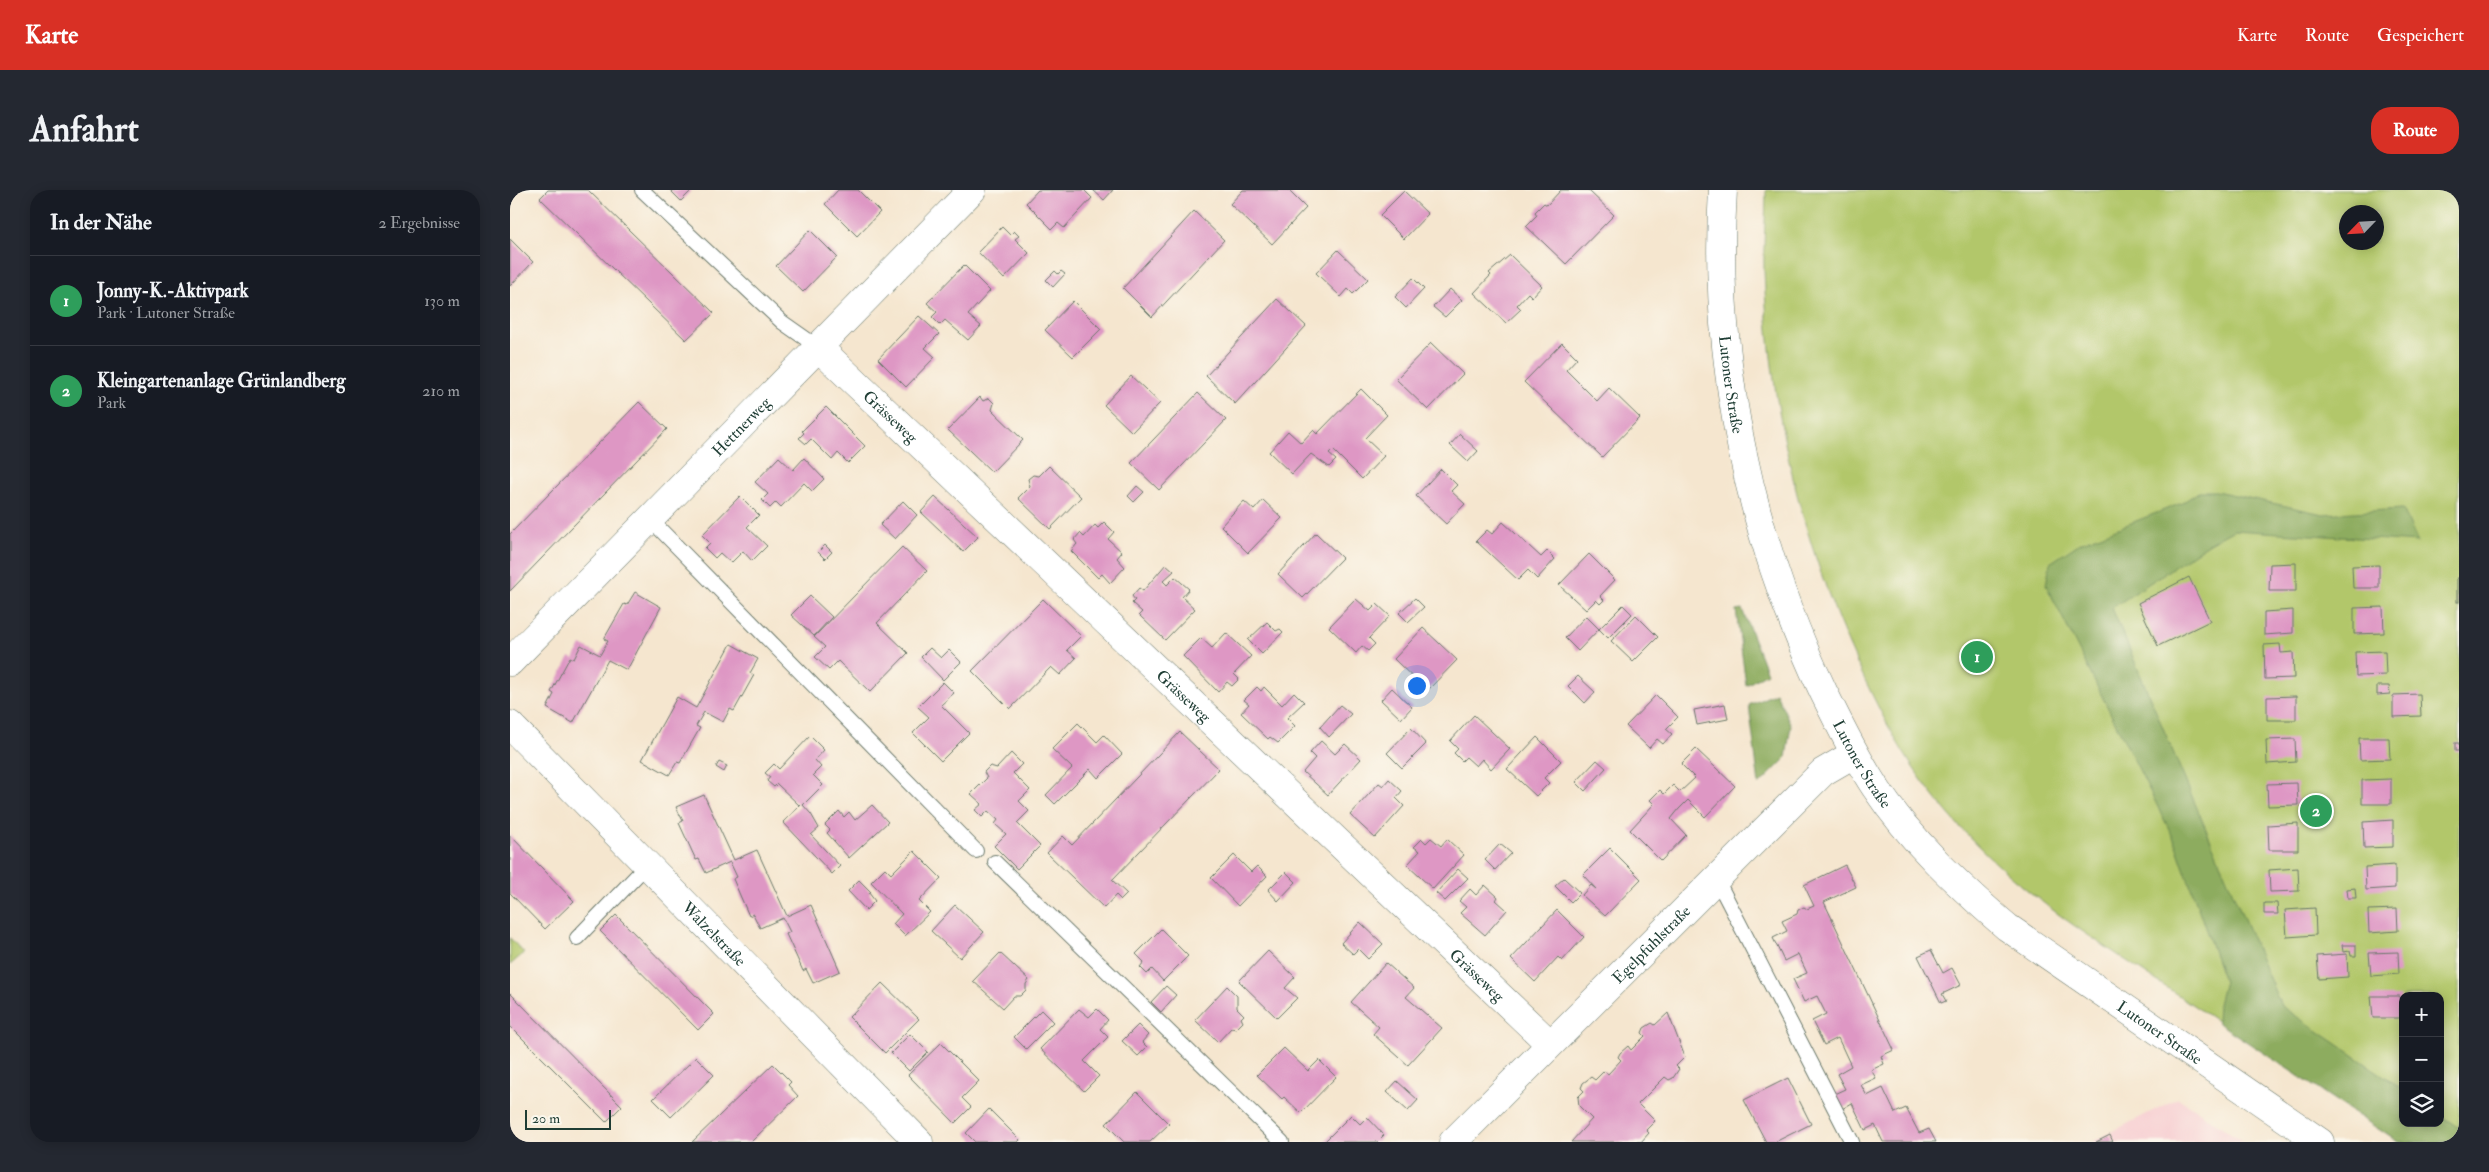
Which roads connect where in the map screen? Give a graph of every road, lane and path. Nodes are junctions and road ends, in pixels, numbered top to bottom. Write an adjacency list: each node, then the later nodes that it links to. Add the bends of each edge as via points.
1 (642, 190): 4 (lane, via 782,322)
2 (972, 190): 4 (street, Hettnerweg)
3 (1723, 190): 8 (street, Lutoner Straße, via 1722,291 1732,394 1756,513 1784,600)
4 (819, 348): 5 (street, Hettnerweg); 14 (street, Grässeweg)
5 (650, 519): 6 (street, Hettnerweg); 9 (lane)
6 (510, 662)
7 (510, 725): 11 (street, Walzelstraße)
8 (1854, 754): 12 (street, Egelpfuhlstraße, via 1824,772); 15 (street, Lutoner Straße, via 1876,788 1933,860 1959,887 2007,927)
9 (976, 851)
10 (995, 862): 17 (lane)
11 (647, 865): 13 (lane); 16 (street, Walzelstraße)
12 (1716, 878): 14 (street, Egelpfuhlstraße); 19 (lane)
13 (577, 938)
14 (1549, 1043): 18 (street, Egelpfuhlstraße)
15 (2313, 1140)
16 (919, 1142)
17 (1282, 1142)
18 (1453, 1142)
19 (1852, 1142)

